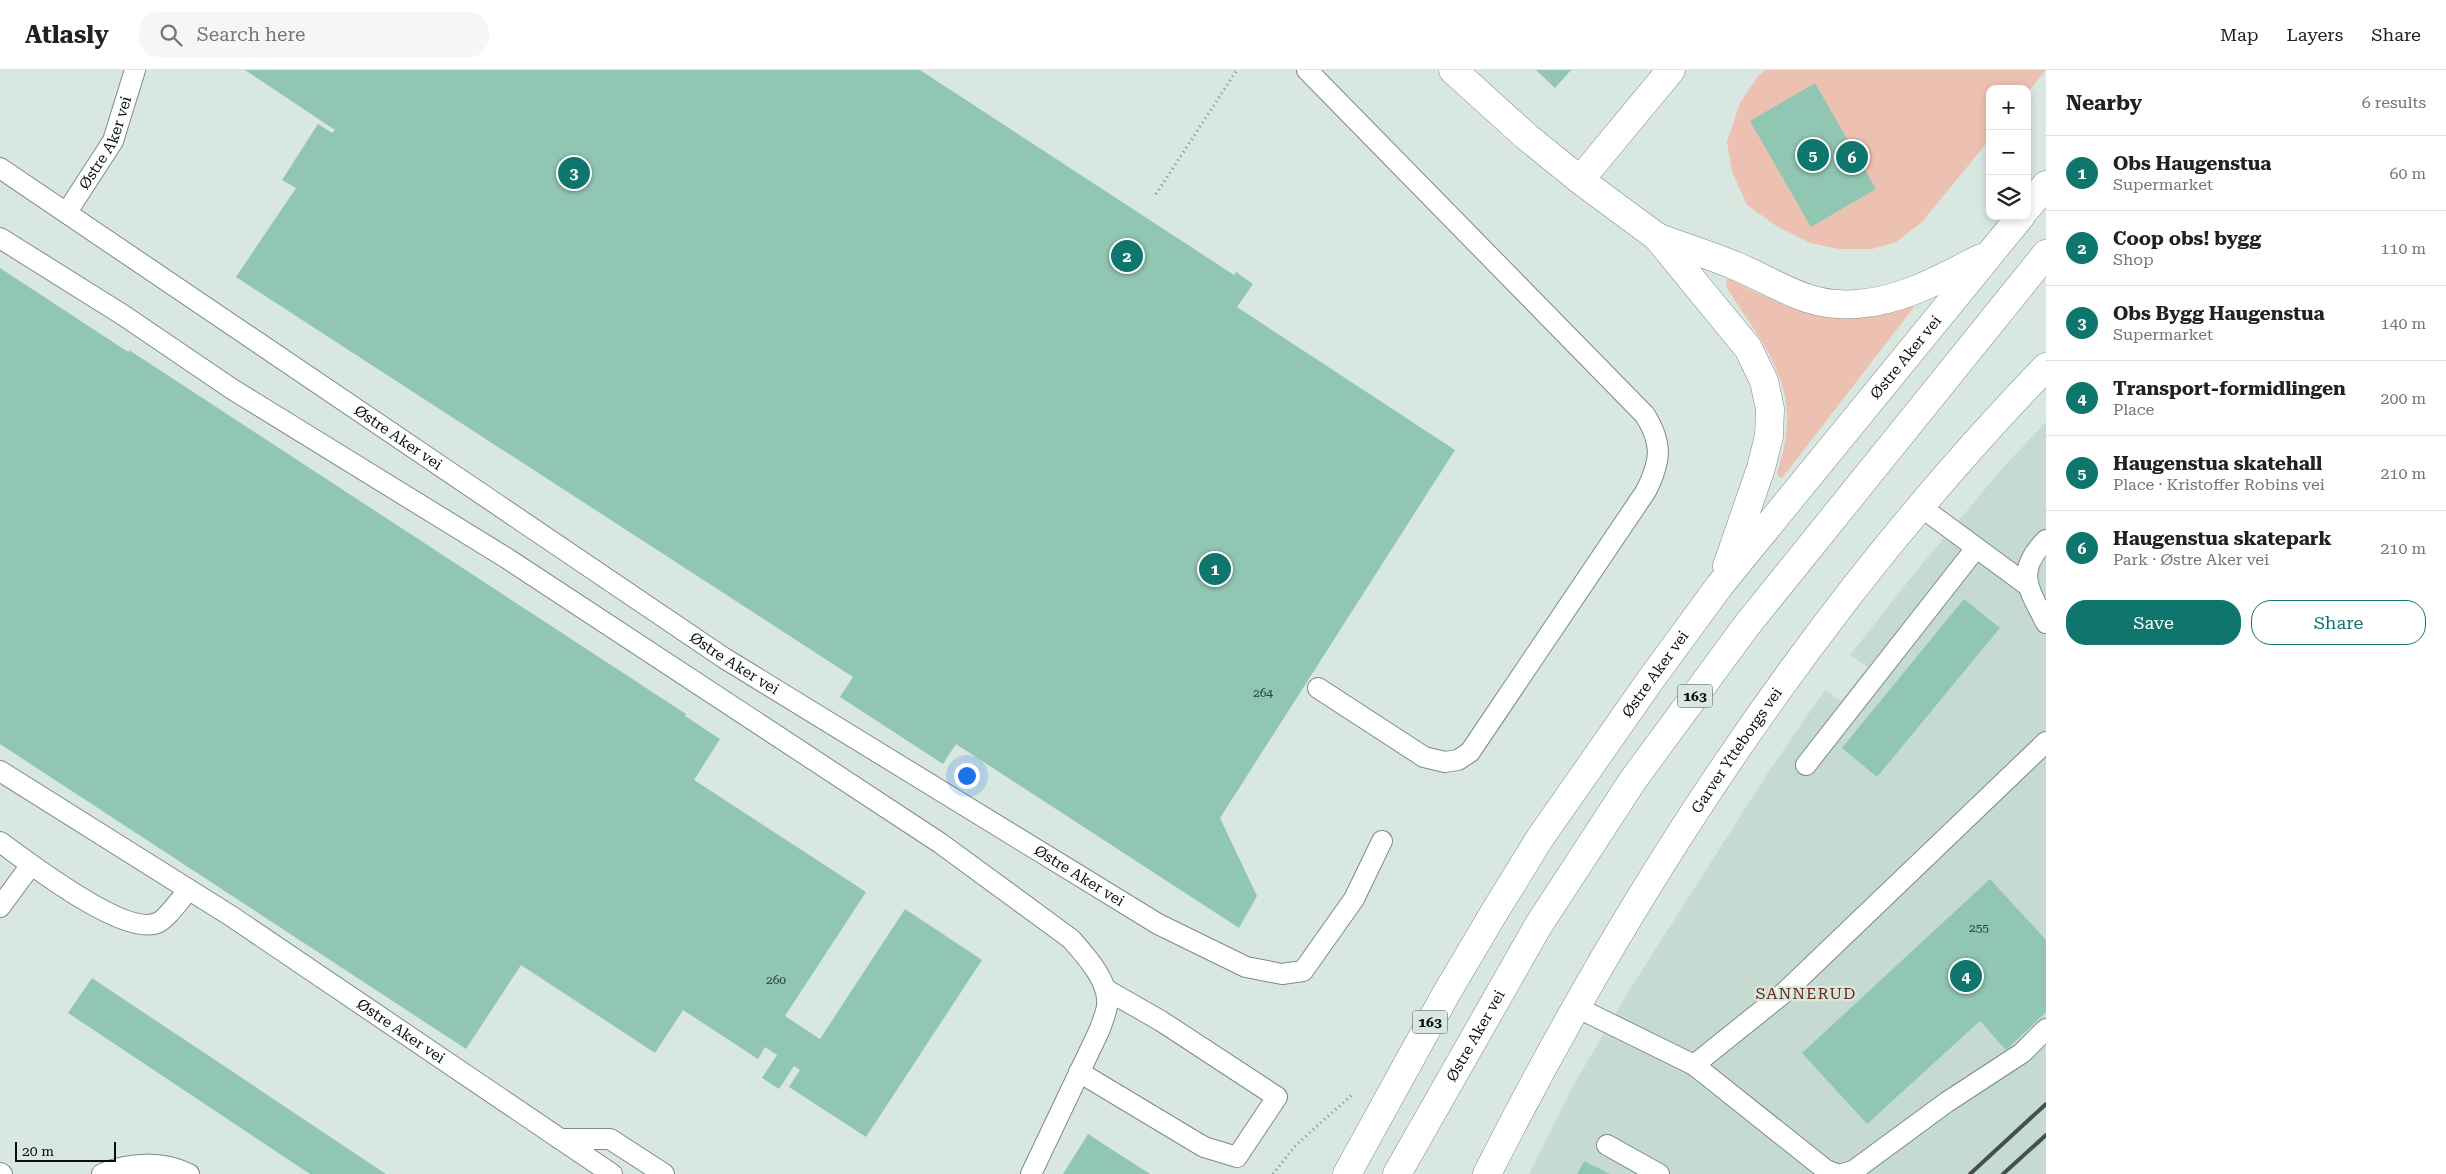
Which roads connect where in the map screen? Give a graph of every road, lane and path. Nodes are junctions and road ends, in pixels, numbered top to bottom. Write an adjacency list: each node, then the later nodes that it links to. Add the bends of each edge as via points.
1 (135, 70): 11 (lane, Østre Aker vei, via 113,141)
2 (1237, 70): 9 (path)
3 (1307, 70): 24 (lane, via 1645,415 1655,430 1659,447 1658,462 1646,491 1470,752 1458,760 1445,762 1424,757)
4 (1453, 70): 7 (main road)
5 (1671, 70): 7 (main road)
6 (0, 168): 11 (lane, Østre Aker vei)
7 (1580, 180): 13 (main road)
8 (2046, 185): 10 (main road)
9 (1156, 194)
10 (2031, 203)
11 (67, 212): 28 (lane, Østre Aker vei, via 724,658 1158,924 1246,967 1282,974 1303,970 1354,899)
12 (2018, 220): 15 (main road, Østre Aker vei / 163)
13 (1657, 237): 15 (main road, via 1737,266 1804,298 1832,303 1857,304 1892,298 1919,289); 21 (main road, via 1748,348 1764,381 1770,409 1770,436 1761,468)
14 (0, 238): 33 (lane, via 123,315 232,389 508,559 940,843 1072,939 1089,959)
15 (1991, 253): 21 (main road, Østre Aker vei / 163)
16 (2046, 254): 48 (main road, Østre Aker vei / 163, via 1747,625 1633,780 1538,926)
17 (2046, 367): 18 (main road, Garver Ytteborgs vei)
18 (1921, 507): 20 (lane); 34 (main road, Garver Ytteborgs vei, via 1836,613 1744,737 1663,862)
19 (2046, 540): 22 (lane, via 2026,571)
20 (1976, 548): 22 (lane); 26 (lane)
21 (1720, 585): 47 (main road, Østre Aker vei / 163, via 1540,838 1446,994)
22 (2027, 585): 23 (lane)
23 (2046, 623)
24 (1318, 688)
25 (2046, 742): 36 (lane, via 1785,992)
26 (1806, 765)
27 (0, 771): 31 (lane, Østre Aker vei)
28 (1382, 841)
29 (0, 842): 30 (lane)
30 (31, 865): 31 (lane, via 101,910 129,923 159,923); 32 (lane)
31 (188, 890): 39 (lane, Østre Aker vei)
32 (0, 907)
33 (1105, 989): 37 (lane, via 1107,1005 1100,1029); 37 (lane, via 1161,1020 1277,1097 1237,1157 1204,1147)
34 (1576, 1007): 36 (lane); 49 (main road, Garver Ytteborgs vei)
35 (2046, 1029): 52 (lane, via 2022,1053 1853,1171)
36 (1694, 1065): 51 (lane, via 1826,1170)
37 (1079, 1072): 45 (lane)
38 (1358, 1090): 46 (path, via 1296,1145)
39 (560, 1139): 43 (lane, Østre Aker vei); 44 (lane, via 610,1138)
40 (1607, 1144): 50 (lane)
41 (102, 1174): 42 (lane, via 148,1163)
42 (189, 1174)
43 (612, 1174)
44 (664, 1174)
45 (1031, 1174)
46 (1273, 1174)
47 (1347, 1174)
48 (1397, 1174)
49 (1487, 1174)
50 (1659, 1174)
51 (1836, 1174)
52 (1842, 1174)

